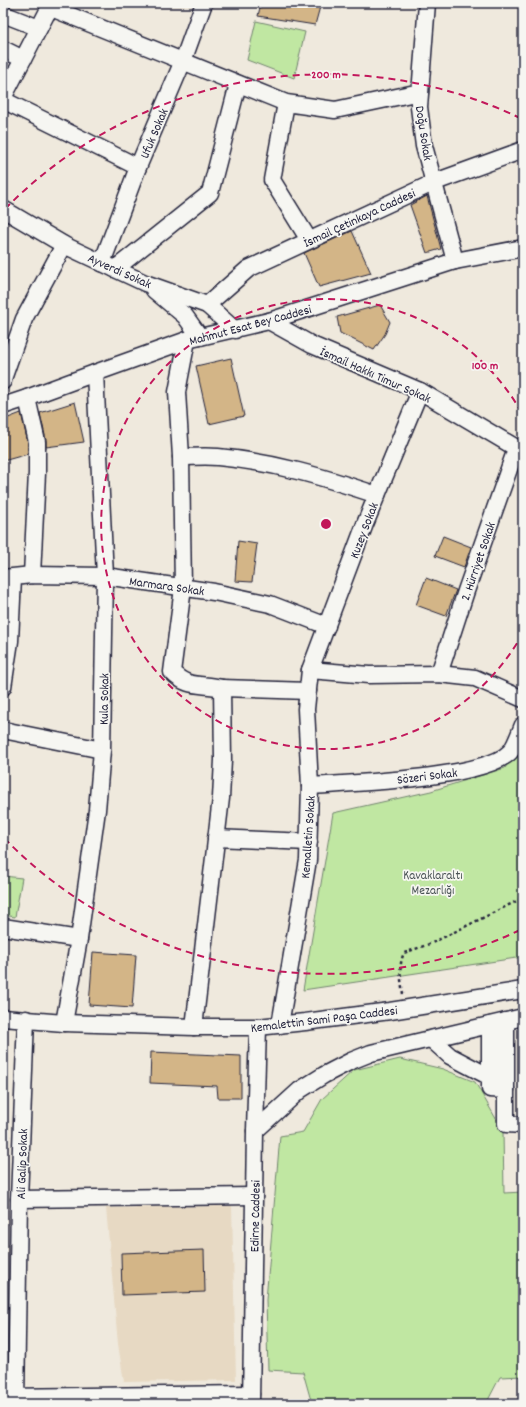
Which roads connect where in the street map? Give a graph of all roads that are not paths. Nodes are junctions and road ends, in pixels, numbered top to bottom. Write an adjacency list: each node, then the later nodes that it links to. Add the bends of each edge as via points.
1 (204, 3): 8 (street, Ufuk Sokak)
2 (428, 3): 10 (street, Doğu Sokak)
3 (50, 5): 5 (street); 8 (street)
4 (3, 14): 5 (street)
5 (39, 28): 7 (street)
6 (3, 49): 7 (street)
7 (23, 59): 11 (street)
8 (183, 61): 9 (street); 14 (street, Ufuk Sokak)
9 (238, 84): 12 (street); 21 (street, via 210,193)
10 (420, 92): 12 (street, via 335,110); 15 (street, Doğu Sokak, via 418,107 424,146)
11 (3, 99): 14 (street)
12 (286, 103): 17 (street, via 272,180)
13 (523, 150): 15 (street, İsmail Çetinkaya Caddesi)
14 (138, 167): 21 (street, Ufuk Sokak)
15 (434, 182): 17 (street, İsmail Çetinkaya Caddesi); 20 (street, Doğu Sokak)
16 (3, 209): 18 (street, Ayverdi Sokak)
17 (308, 240): 23 (street, İsmail Çetinkaya Caddesi, via 248,269)
18 (64, 245): 21 (street, Ayverdi Sokak); 28 (street, via 24,319)
19 (523, 248): 20 (street, Mahmut Esat Bey Caddesi)
20 (455, 261): 24 (street, Mahmut Esat Bey Caddesi)
21 (108, 266): 22 (street, Ayverdi Sokak)
22 (145, 283): 23 (street, Ayverdi Sokak); 26 (street, via 185,316)
23 (207, 305): 25 (street, Ayverdi Sokak)
24 (269, 321): 25 (street, Mahmut Esat Bey Caddesi); 29 (street, İsmail Hakkı Timur Sokak, via 312,345)
25 (235, 330): 26 (street, Mahmut Esat Bey Caddesi)
26 (193, 339): 27 (street, Mahmut Esat Bey Caddesi); 33 (street, via 176,392)
27 (95, 373): 30 (street, Mahmut Esat Bey Caddesi); 36 (street, Kula Sokak)
28 (3, 381)
29 (420, 391): 32 (street, İsmail Hakkı Timur Sokak); 34 (street, Kuzey Sokak)
30 (27, 398): 31 (street, Mahmut Esat Bey Caddesi); 35 (street, via 37,442)
31 (3, 406)
32 (520, 450): 41 (street, 2. Hürriyet Sokak, via 466,591)
33 (181, 457): 34 (street, via 217,457 261,462 301,471); 38 (street)
34 (376, 495): 39 (street, Kuzey Sokak)
35 (32, 575): 36 (street, Marmara Sokak); 37 (street, Marmara Sokak)
36 (105, 576): 38 (street, Marmara Sokak); 48 (street, Kula Sokak)
37 (8, 578): 42 (street, via 10,641)
38 (183, 588): 39 (street, Marmara Sokak, via 270,604); 43 (street, via 172,672 179,680 188,684)
39 (327, 626): 40 (street, Kuzey Sokak)
40 (310, 670): 41 (street, via 370,675); 44 (street, Kemalletin Sokak)
41 (440, 674): 45 (street, via 476,678)
42 (3, 687)
43 (222, 688): 44 (street); 50 (street, via 223,760)
44 (308, 691): 49 (street, Kemalletin Sokak, via 306,710)
45 (523, 699)
46 (523, 725): 49 (street, Sözeri Sokak, via 510,752 483,765 436,776)
47 (3, 730): 48 (street)
48 (102, 750): 53 (street, Kula Sokak, via 97,810)
49 (310, 786): 51 (street, Kemalletin Sokak)
50 (216, 838): 51 (street); 62 (street)
51 (309, 842): 60 (street, Kemalletin Sokak)
52 (3, 927): 53 (street)
53 (79, 938): 59 (street, Kula Sokak)
54 (523, 990): 60 (street, Kemalettin Sami Paşa Caddesi)
55 (523, 1017): 58 (street)
56 (3, 1018): 57 (street, Kemalettin Sami Paşa Caddesi)
57 (26, 1020): 59 (street, Kemalettin Sami Paşa Caddesi); 70 (street, Ali Galip Sokak)
58 (506, 1022): 61 (street); 66 (street)
59 (64, 1023): 62 (street, Kemalettin Sami Paşa Caddesi)
60 (280, 1025): 63 (street, Kemalettin Sami Paşa Caddesi)
61 (490, 1025): 64 (street); 65 (street)
62 (194, 1027): 63 (street, Kemalettin Sami Paşa Caddesi)
63 (258, 1027): 68 (street, Edirne Caddesi)
64 (431, 1039): 65 (street, via 450,1056); 68 (street, via 371,1053 324,1075 300,1090)
65 (490, 1078): 66 (street, via 490,1089)
66 (506, 1090): 67 (street, via 506,1124)
67 (523, 1125)
68 (255, 1131): 69 (street, Edirne Caddesi)
69 (254, 1196): 70 (street); 72 (street, Edirne Caddesi)
70 (19, 1199): 71 (street, Ali Galip Sokak)
71 (12, 1399): 72 (street)
72 (251, 1399)

